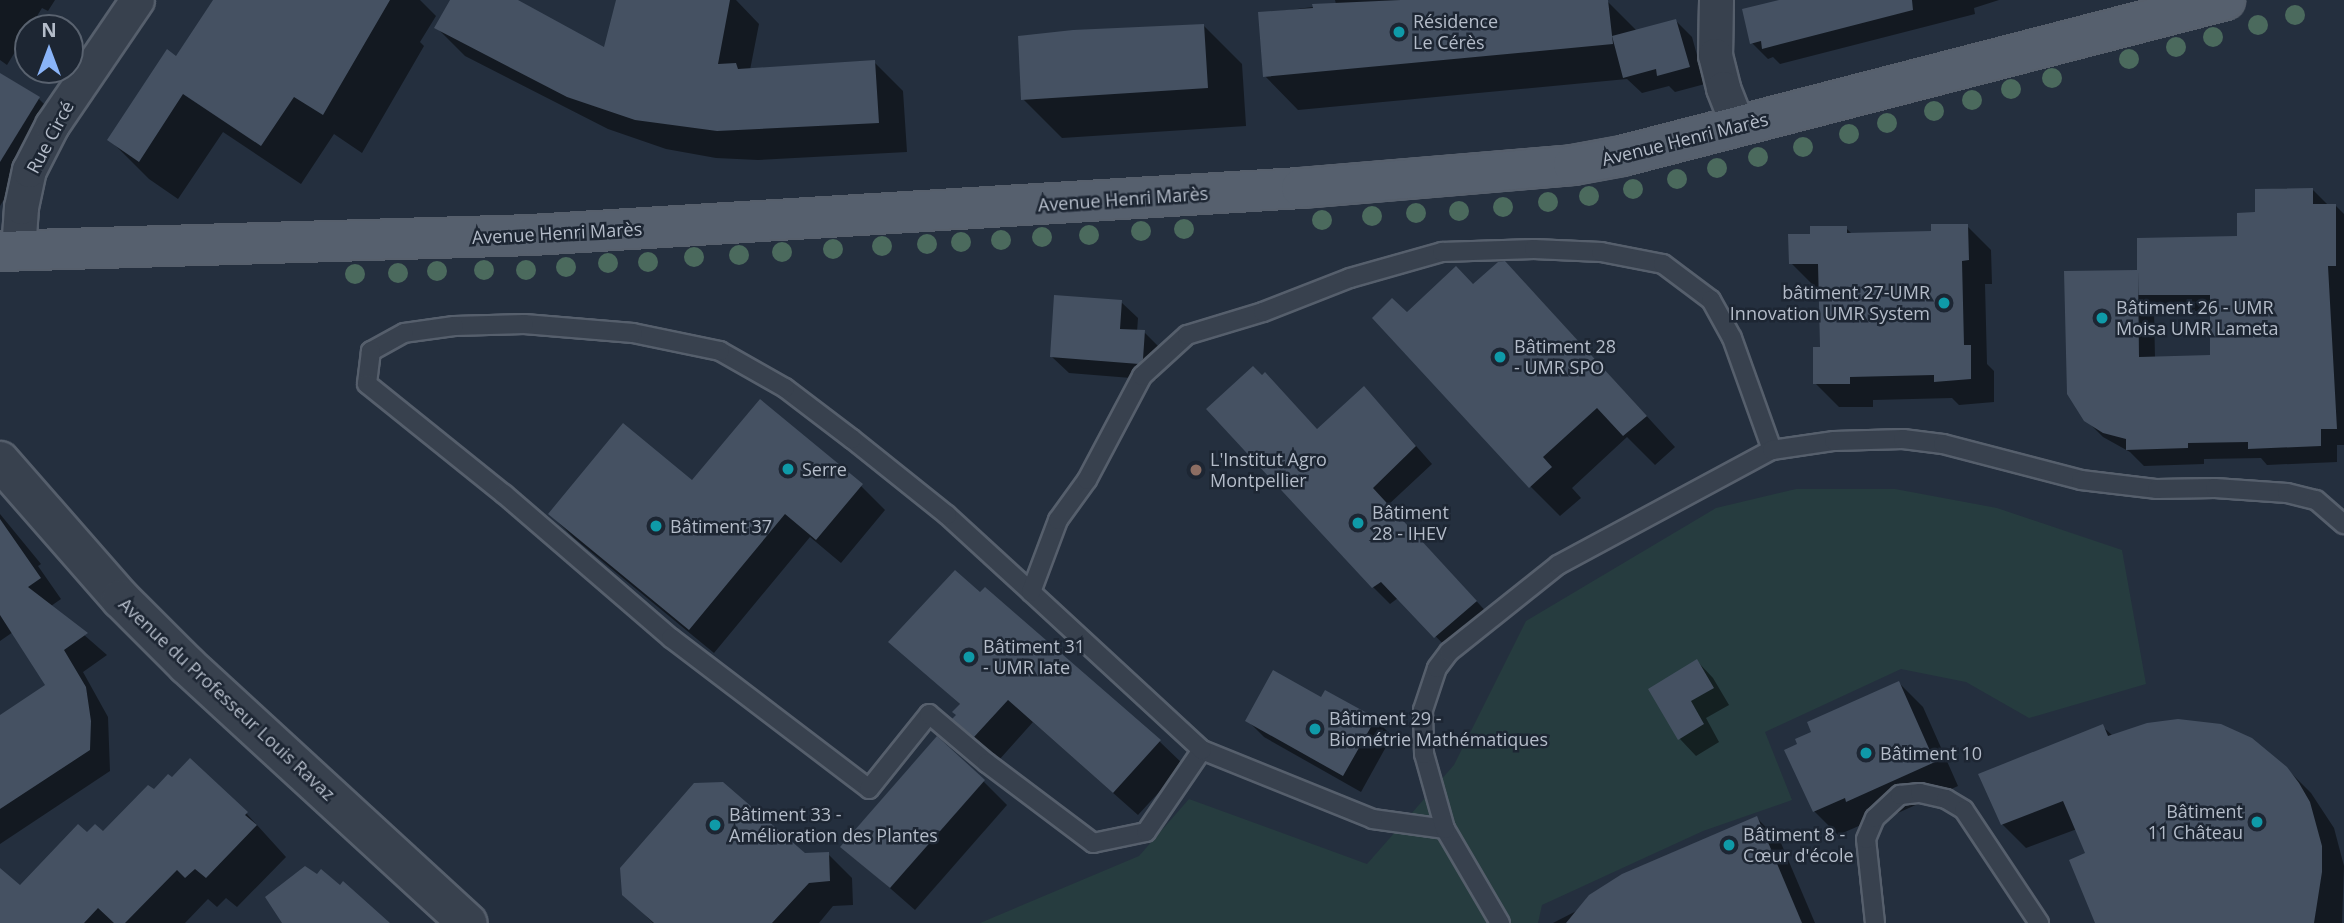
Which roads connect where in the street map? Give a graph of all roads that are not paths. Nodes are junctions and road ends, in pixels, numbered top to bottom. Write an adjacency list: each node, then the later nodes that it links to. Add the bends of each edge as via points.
1 (137, 0): 5 (street, Rue Circé, via 52,125 29,170)
2 (1716, 0): 4 (street, via 1715,55)
3 (2225, 0): 4 (main road, Avenue Henri Marès)
4 (1738, 126): 5 (main road, Avenue Henri Marès, via 1573,165 1343,185 532,235)
5 (9, 251)
6 (1772, 450): 8 (lane, via 1834,441 1903,439 1943,444 2081,480 2157,489 2287,493 2316,500); 9 (lane, via 1732,338 1710,300 1663,264 1601,252 1442,252 1350,278 1187,335 1142,376 1087,480 1058,520); 11 (lane, via 1558,565 1449,652 1437,668 1423,710 1424,754)
7 (0, 461): 12 (street, Avenue du Professeur Louis Ravaz, via 121,599 177,655)
8 (2344, 524)
9 (1031, 592): 10 (lane); 10 (lane, via 947,515 852,439 785,388 720,351 633,334 524,324 404,333 371,351 367,384 671,638 869,789 929,714 1093,843 1146,832)
10 (1202, 750): 11 (lane, via 1373,819)
11 (1445, 829): 13 (lane)
12 (468, 923)
13 (1500, 923)
14 (1875, 923): 15 (lane, via 1866,839 1875,818 1900,795 1920,793 1946,799 1964,810)
15 (2039, 923)

